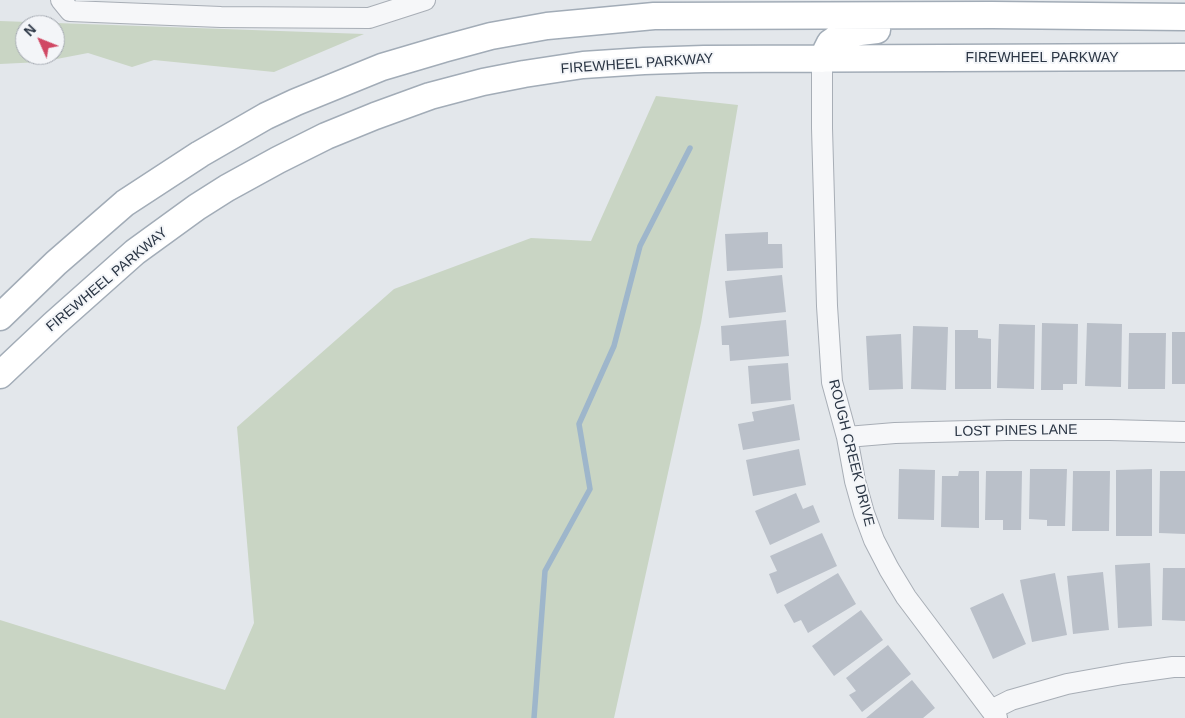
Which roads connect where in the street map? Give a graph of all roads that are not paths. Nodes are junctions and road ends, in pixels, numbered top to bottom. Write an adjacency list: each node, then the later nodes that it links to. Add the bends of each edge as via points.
1 (62, 0): 4 (street, via 70,11)
2 (426, 0): 3 (street)
3 (385, 7): 4 (street, via 369,18)
4 (222, 8)
5 (817, 8): 6 (main road); 10 (main road, via 654,16 547,26 443,48 382,67 266,116 125,203)
6 (992, 15): 7 (main road); 9 (main road, via 843,34 830,42)
7 (1185, 17)
8 (1185, 57): 9 (main road, FIREWHEEL PARKWAY)
9 (822, 59): 11 (main road, FIREWHEEL PARKWAY, via 704,59 584,65 483,82 430,96 375,116 278,160 197,207 129,258); 13 (street, ROUGH CREEK DRIVE, via 827,306 832,382)
10 (0, 318)
11 (0, 375)
12 (1185, 432): 13 (street, LOST PINES LANE, via 1007,430)
13 (846, 437): 15 (street, ROUGH CREEK DRIVE, via 855,481 874,540 906,597)
14 (1185, 667): 15 (street, via 1173,666 1066,684 1011,700)
15 (994, 714)

